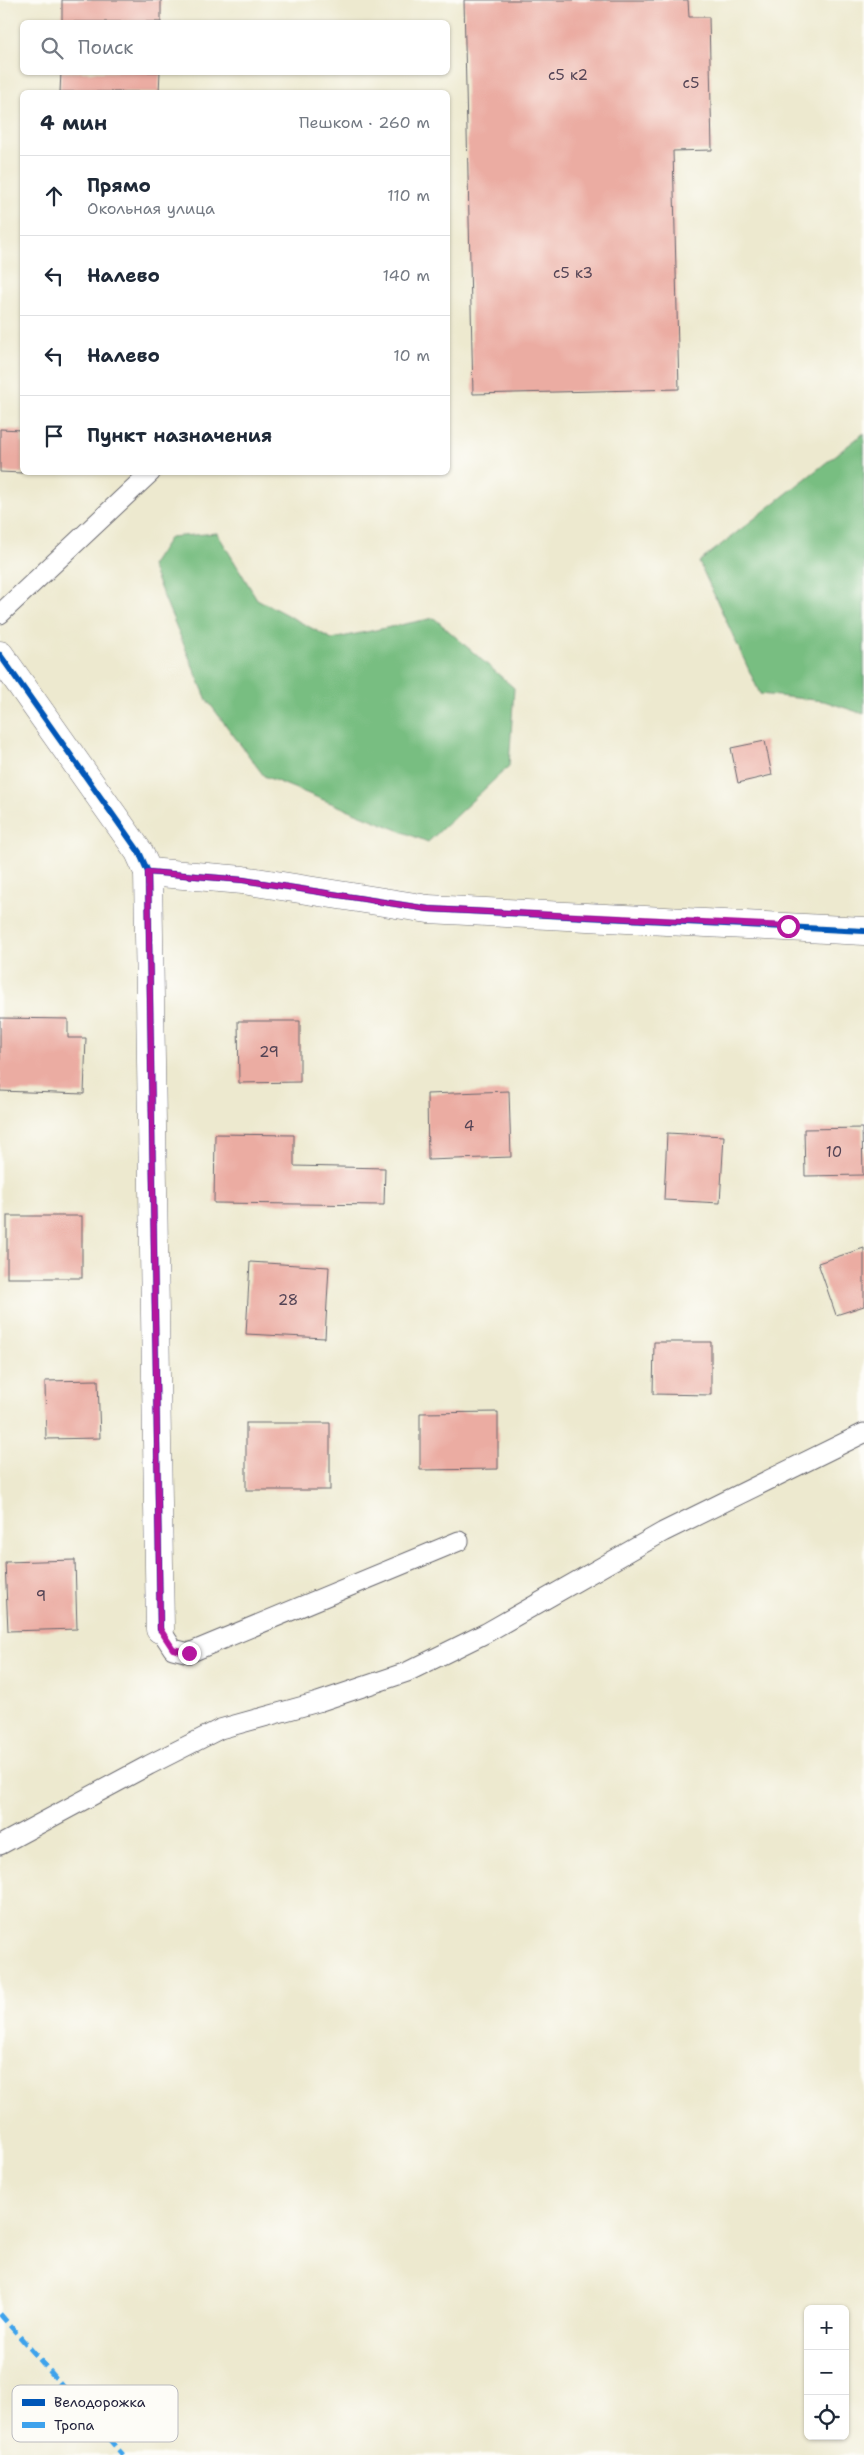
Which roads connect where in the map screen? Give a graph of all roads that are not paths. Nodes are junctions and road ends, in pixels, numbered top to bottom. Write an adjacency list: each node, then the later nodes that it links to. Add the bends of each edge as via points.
1 (148, 475): 2 (lane)
2 (0, 614)
3 (0, 655): 4 (street, via 139,852)
4 (148, 872): 5 (street, via 243,880 428,909); 8 (street)
5 (864, 931)
6 (864, 1432): 9 (lane, via 663,1532 486,1633 407,1672 318,1702 220,1729)
7 (459, 1541): 8 (lane, via 189,1653 173,1649)
8 (160, 1629)
9 (0, 1845)

